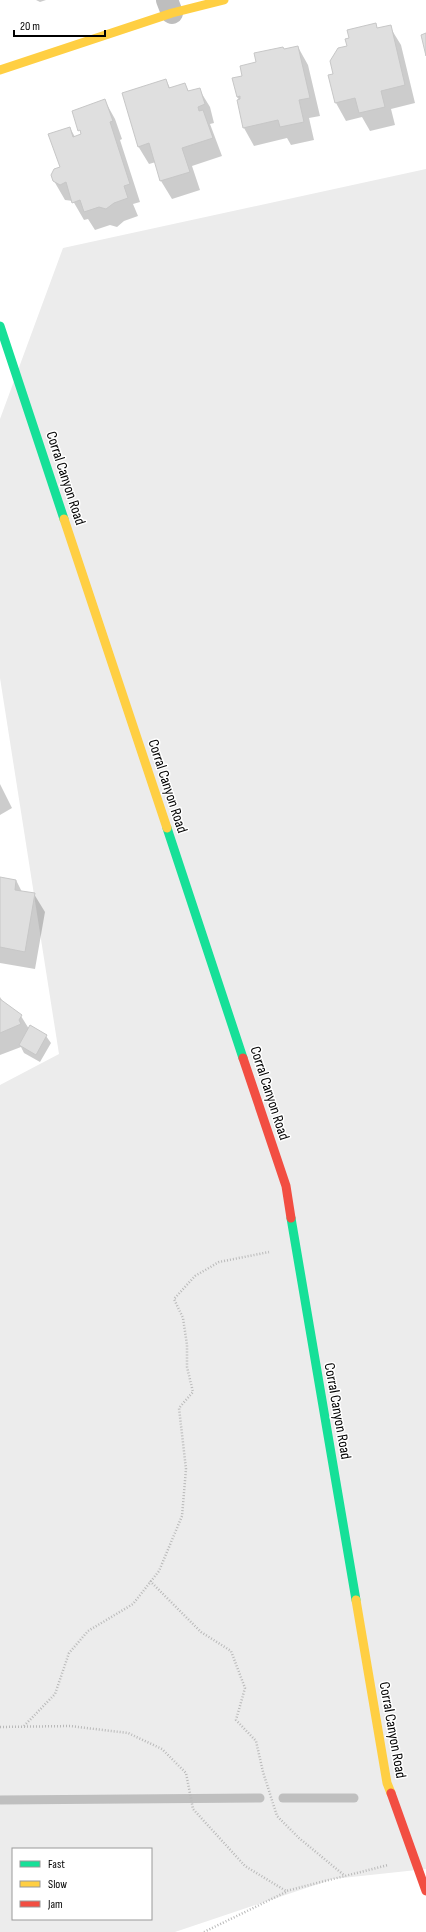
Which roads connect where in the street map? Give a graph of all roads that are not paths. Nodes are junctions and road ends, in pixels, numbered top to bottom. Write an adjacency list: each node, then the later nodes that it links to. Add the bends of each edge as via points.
1 (224, 0): 2 (main road)
2 (170, 7): 3 (main road)
3 (0, 70)
4 (0, 326): 5 (main road, Corral Canyon Road, via 286,1186 387,1783)
5 (426, 1891)

